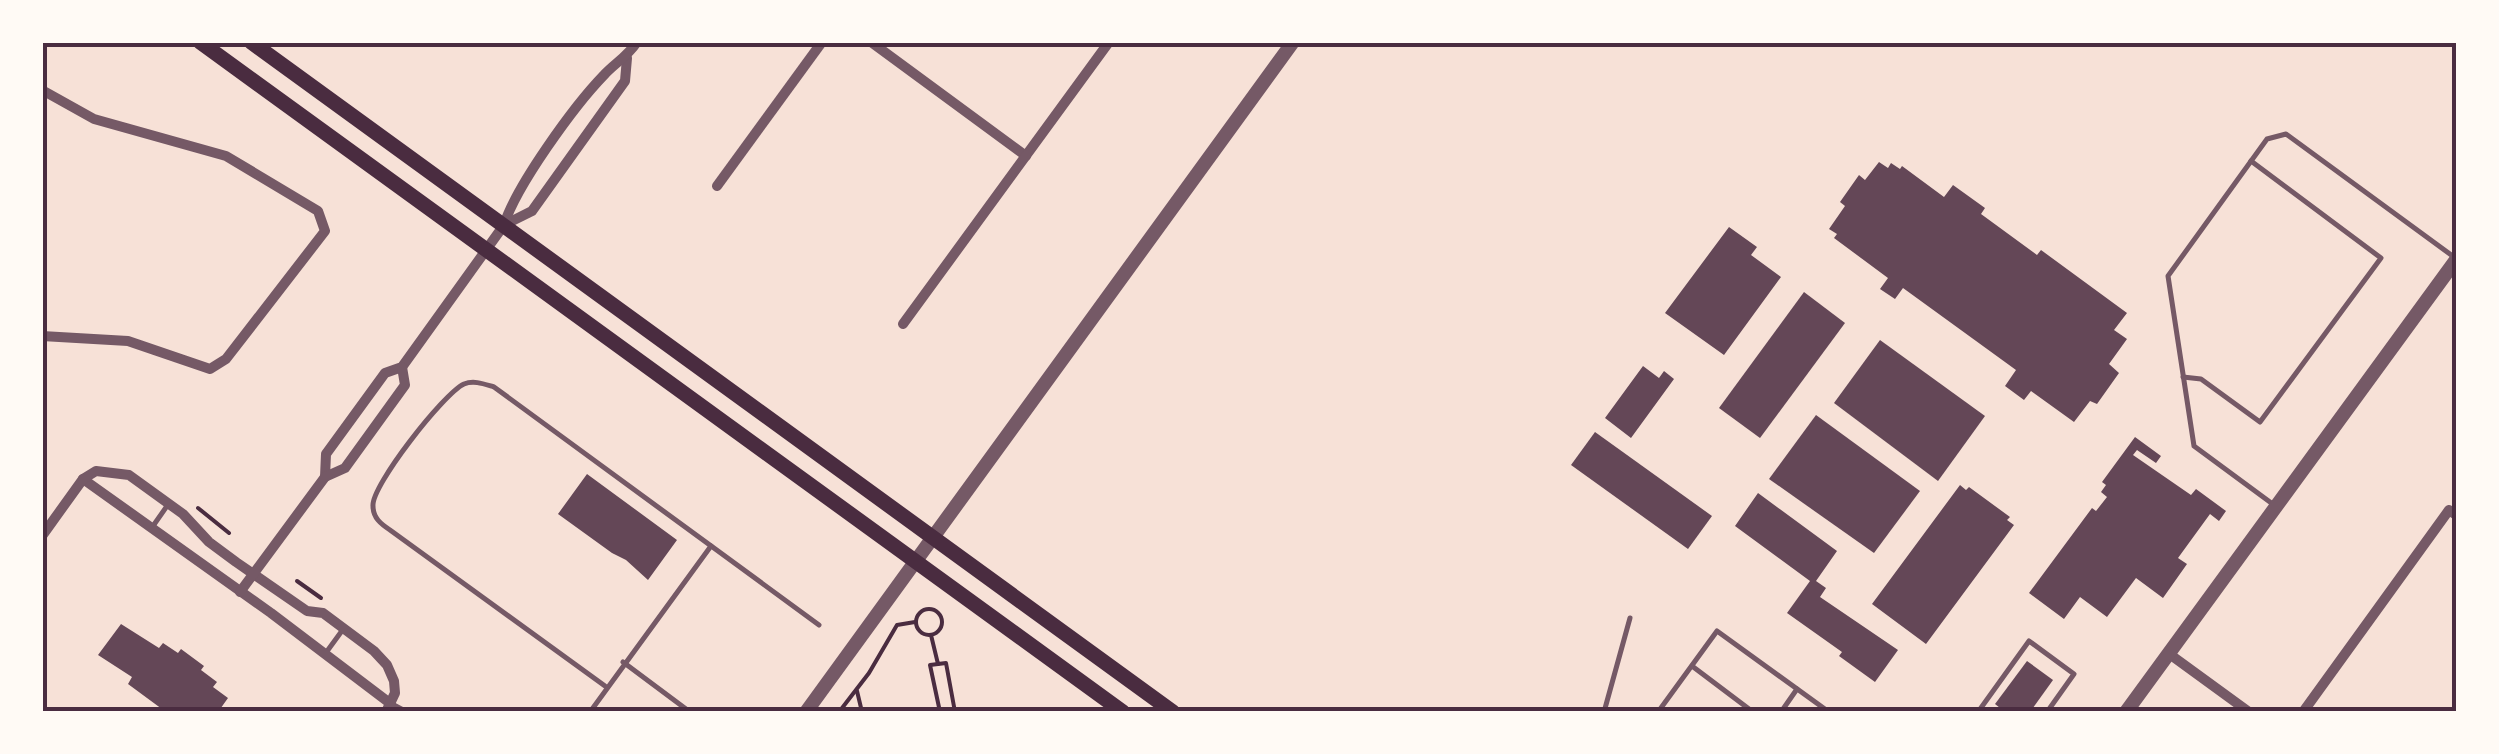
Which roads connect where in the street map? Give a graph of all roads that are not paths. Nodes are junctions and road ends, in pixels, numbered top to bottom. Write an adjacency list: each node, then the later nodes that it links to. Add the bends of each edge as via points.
1 (200, 42): 16 (main road)
2 (251, 42): 15 (main road)
3 (637, 42): 8 (street)
4 (822, 42): 14 (street)
5 (871, 42): 12 (street)
6 (1109, 42): 12 (street)
7 (1293, 42): 29 (street)
8 (627, 58): 10 (street, via 606,72); 11 (street, via 625,81)
9 (42, 90): 19 (street, via 94,119 226,156 318,211 324,231 226,359 210,368 128,341)
10 (574, 114): 11 (street); 15 (street, via 512,199)
11 (592, 127): 15 (street, via 532,211)
12 (1026, 156): 18 (street)
13 (2250, 161): 17 (lane, via 2267,139 2286,134); 21 (lane, via 2168,276); 21 (lane, via 2381,258 2260,422 2201,378)
14 (718, 186)
15 (504, 226): 16 (street); 29 (main road)
16 (487, 250): 20 (street); 31 (main road)
17 (2456, 260): 25 (street)
18 (903, 324)
19 (42, 336)
20 (402, 367): 22 (street, via 385,373 326,454); 22 (street, via 405,385 345,468)
21 (2183, 378): 25 (lane, via 2194,446)
22 (325, 478): 32 (street)
23 (83, 479): 24 (street, via 96,470 129,476); 27 (street); 28 (street)
24 (169, 504): 27 (lane); 32 (street)
25 (2275, 506): 37 (street)
26 (2453, 512): 59 (street)
27 (152, 528): 33 (street)
28 (42, 536)
29 (933, 536): 31 (street); 49 (main road)
30 (710, 546): 35 (lane); 39 (lane); 41 (lane, via 494,387 461,385 432,414 374,493 378,521)
31 (916, 560): 47 (street); 48 (main road)
32 (253, 573): 33 (street); 36 (street)
33 (240, 592): 38 (street)
34 (1630, 618): 50 (lane)
35 (819, 625)
36 (344, 628): 38 (lane); 43 (street, via 387,664 396,693)
37 (2168, 653): 57 (street); 58 (street)
38 (326, 654): 43 (street)
39 (623, 662): 41 (lane); 46 (lane)
40 (1692, 666): 42 (lane, via 1717,631); 51 (lane); 52 (lane)
41 (606, 686): 45 (lane)
42 (1797, 688): 53 (lane); 54 (lane)
43 (389, 708): 44 (lane)
44 (407, 712)
45 (590, 712)
46 (690, 712)
47 (806, 712)
48 (1122, 712)
49 (1173, 712)
50 (1604, 712)
51 (1658, 712)
52 (1753, 712)
53 (1781, 712)
54 (1829, 712)
55 (1978, 712): 56 (lane, via 2029,641 2074,674)
56 (2047, 712)
57 (2126, 712)
58 (2249, 712)
59 (2303, 712)

